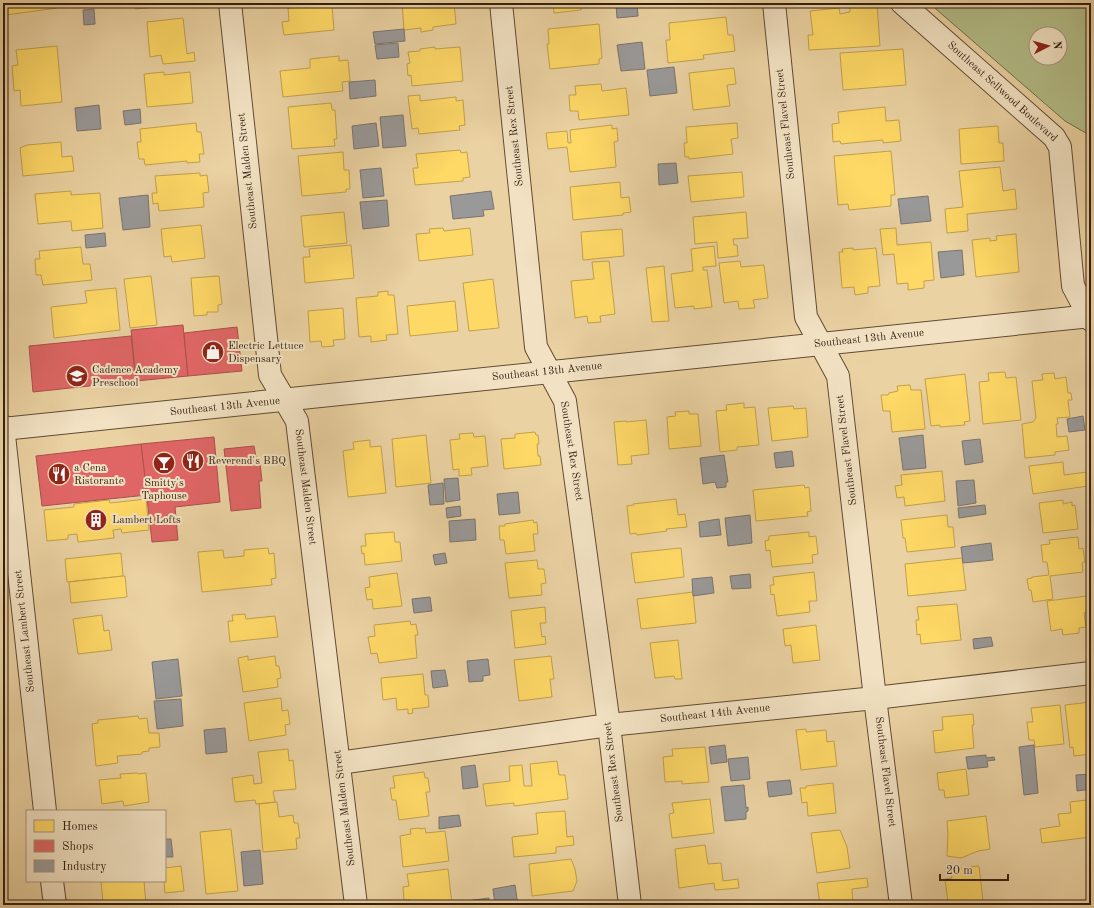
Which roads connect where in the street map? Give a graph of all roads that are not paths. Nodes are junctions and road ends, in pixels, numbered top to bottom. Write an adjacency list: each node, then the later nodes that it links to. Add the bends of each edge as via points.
1 (230, 3): 8 (street, Southeast Malden Street, via 270,375)
2 (502, 3): 7 (street, Southeast Rex Street, via 536,347)
3 (774, 3): 6 (street, Southeast Flavel Street, via 806,317)
4 (902, 3): 5 (street, Southeast Sellwood Boulevard, via 1058,142 1074,286)
5 (1090, 317): 6 (street, Southeast 13th Avenue)
6 (822, 344): 7 (street, Southeast 13th Avenue); 12 (street, Southeast Flavel Street, via 838,376)
7 (550, 372): 8 (street, Southeast 13th Avenue); 13 (street, Southeast Rex Street, via 565,401)
8 (285, 400): 10 (street, Southeast 13th Avenue); 14 (street, Southeast Malden Street, via 297,421)
9 (3, 426): 10 (street, Southeast Lambert Street)
10 (3, 429): 15 (street, Southeast Lambert Street)
11 (1091, 673): 12 (street, Southeast 14th Avenue)
12 (875, 698): 13 (street, Southeast 14th Avenue); 20 (street, Southeast Flavel Street)
13 (609, 725): 14 (street, Southeast 14th Avenue); 19 (street, Southeast Rex Street)
14 (339, 763): 18 (street, Southeast Malden Street)
15 (45, 810)
16 (52, 882): 17 (street)
17 (55, 905)
18 (356, 905)
19 (630, 905)
20 (901, 905)

